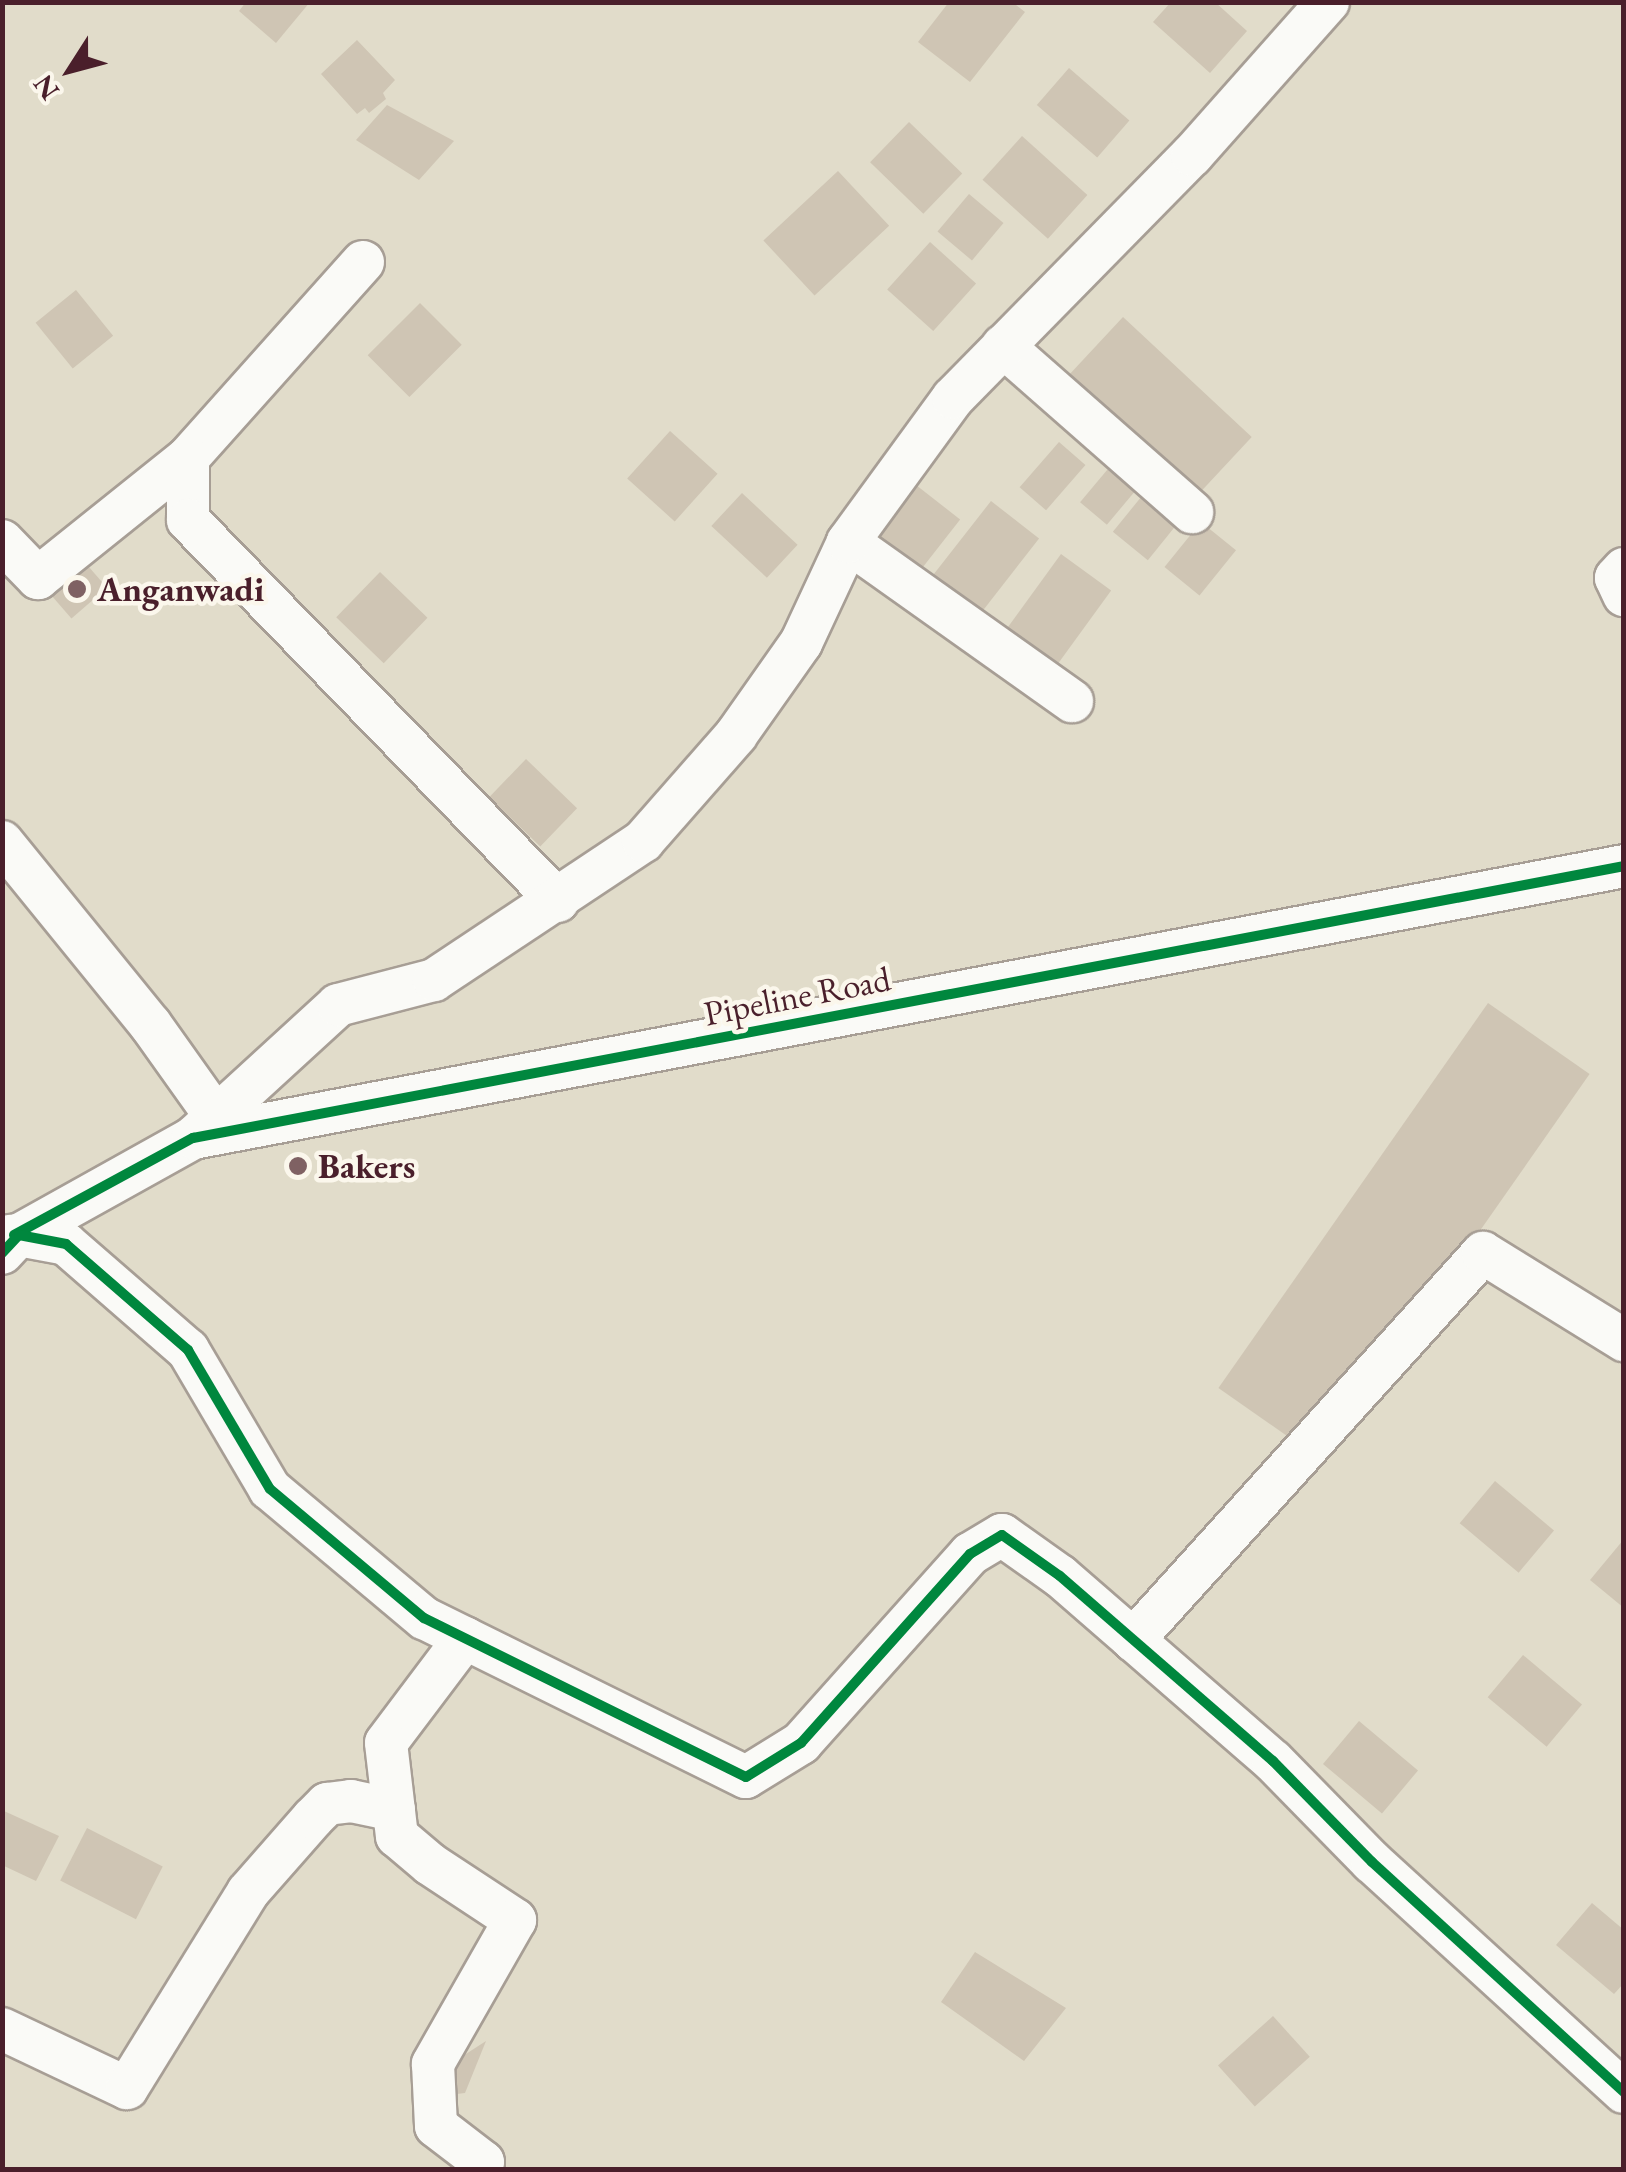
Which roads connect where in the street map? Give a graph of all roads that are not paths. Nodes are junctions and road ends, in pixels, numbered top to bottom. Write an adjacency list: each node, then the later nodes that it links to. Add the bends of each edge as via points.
1 (1328, 2): 3 (street, via 1192,155)
2 (364, 262): 4 (street)
3 (1004, 346): 5 (street); 7 (street, via 953,398)
4 (188, 458): 6 (street, via 38,578); 13 (street, via 188,520)
5 (1192, 512)
6 (2, 541)
7 (848, 542): 10 (street); 13 (street, via 802,643 736,735 643,841)
8 (1624, 569): 9 (street, via 1616,578)
9 (1624, 595)
10 (1072, 702)
11 (2, 842): 14 (street, via 150,1024)
12 (1624, 866): 14 (street, Pipeline Road)
13 (558, 901): 14 (street, via 434,980 338,1005)
14 (205, 1128): 15 (street, Pipeline Road)
15 (8, 1241): 17 (street, via 66,1244 188,1350 270,1489 424,1618)
16 (1624, 1340): 18 (street, via 1484,1254)
17 (465, 1638): 18 (street, via 746,1776 801,1742 970,1554 1002,1535); 19 (street, via 386,1744)
18 (1134, 1640): 21 (street, via 1272,1760 1372,1862)
19 (394, 1810): 20 (street, via 350,1801 327,1804 313,1818 248,1892 127,2088); 22 (street, via 397,1836 515,1920 433,2064 436,2126 482,2162)
20 (2, 2029)
21 (1624, 2092)
22 (479, 2170)

